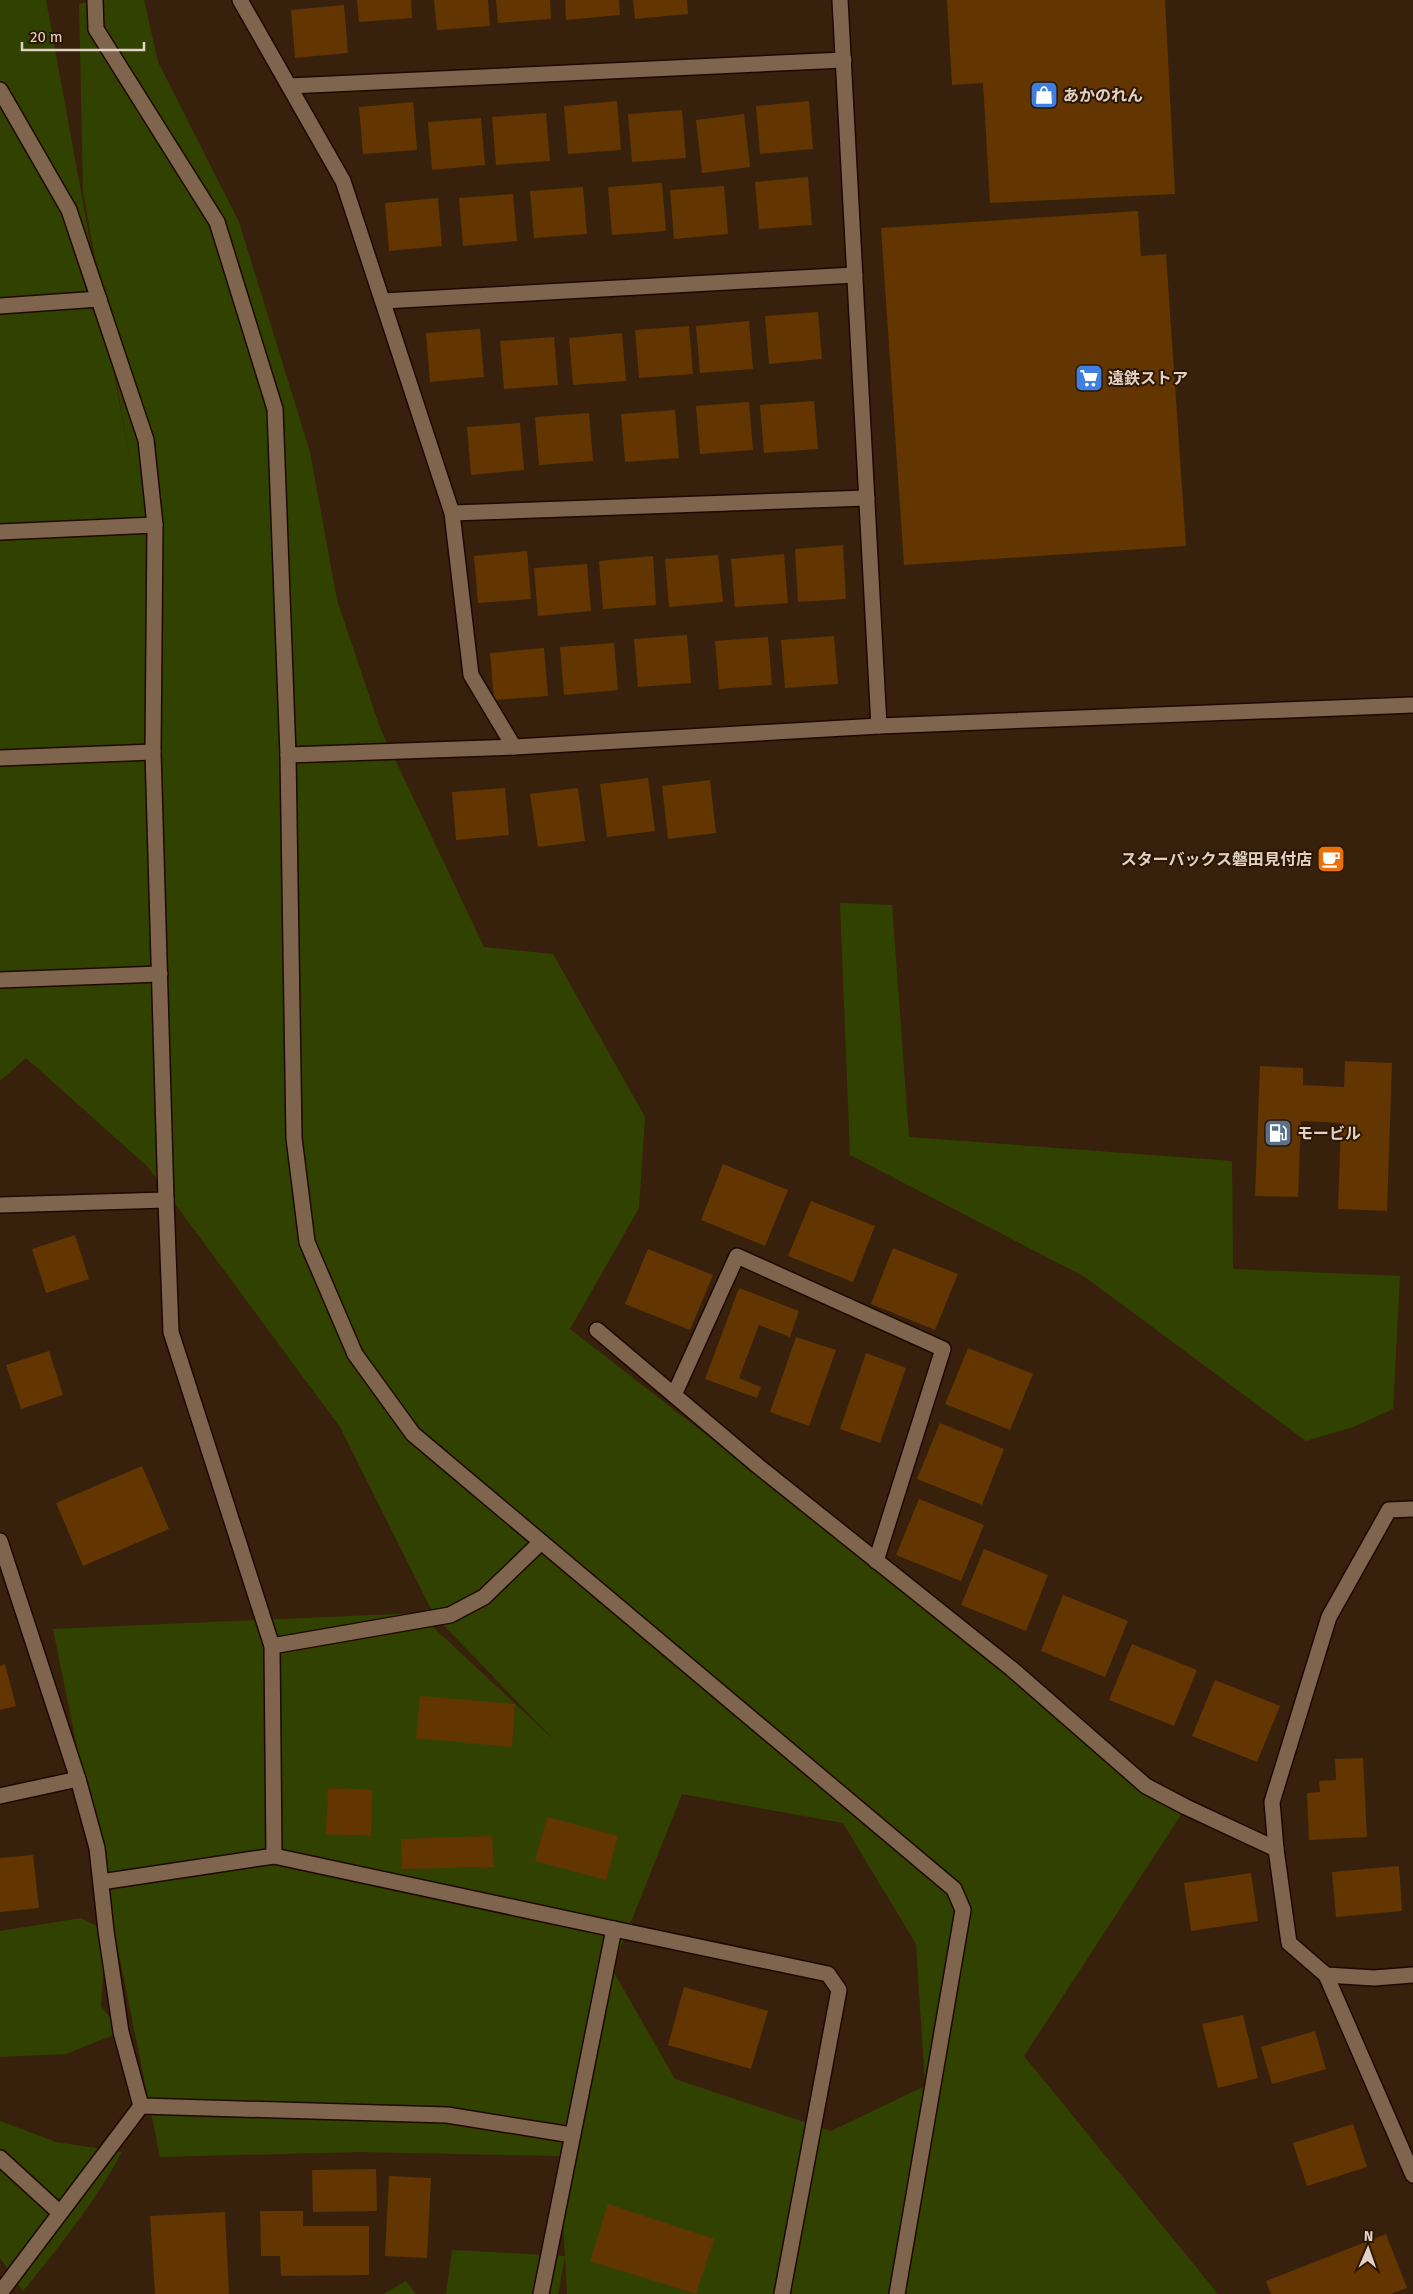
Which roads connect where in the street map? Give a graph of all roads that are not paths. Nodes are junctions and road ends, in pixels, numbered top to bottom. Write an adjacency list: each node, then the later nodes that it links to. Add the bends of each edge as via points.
1 (95, 0): 19 (street, via 96,29 217,222 275,409)
2 (240, 0): 5 (street)
3 (840, 0): 4 (street)
4 (844, 60): 5 (street); 7 (street)
5 (289, 86): 9 (street, via 343,181)
6 (0, 90): 8 (street, via 69,210)
7 (855, 275): 9 (street); 11 (street)
8 (99, 299): 10 (street); 13 (street, via 146,440)
9 (383, 301): 12 (street)
10 (0, 306)
11 (867, 498): 12 (street); 16 (street)
12 (452, 513): 17 (street, via 471,675)
13 (154, 526): 14 (street); 18 (street)
14 (0, 532)
15 (1413, 705): 16 (street)
16 (879, 726): 17 (street)
17 (514, 747): 19 (street)
18 (153, 752): 20 (street); 21 (street)
19 (288, 755): 29 (street, via 294,1138 307,1242 355,1354 413,1434)
20 (0, 758)
21 (160, 974): 22 (street); 23 (street)
22 (0, 980)
23 (166, 1200): 24 (street); 31 (street, via 171,1332)
24 (0, 1205)
25 (597, 1330): 26 (street)
26 (674, 1395): 30 (street); 30 (street, via 738,1256 943,1348)
27 (1413, 1509): 34 (street, via 1389,1510 1329,1617 1272,1802)
28 (0, 1541): 32 (street)
29 (541, 1542): 31 (street, via 484,1597 450,1614); 48 (street, via 954,1889 962,1910)
30 (876, 1561): 34 (street, via 1012,1670 1146,1786)
31 (272, 1646): 35 (street)
32 (78, 1779): 33 (street); 36 (street, via 97,1848)
33 (0, 1796)
34 (1276, 1848): 39 (street, via 1289,1943)
35 (274, 1856): 36 (street); 37 (street)
36 (101, 1882): 40 (street, via 121,2032)
37 (614, 1929): 41 (street); 47 (street, via 828,1974 839,1990)
38 (1413, 1974): 39 (street, via 1374,1978)
39 (1326, 1975): 43 (street)
40 (141, 2106): 41 (street, via 447,2115); 44 (street)
41 (572, 2135): 46 (street)
42 (0, 2158): 44 (street)
43 (1413, 2175)
44 (60, 2213): 45 (street)
45 (0, 2293)
46 (541, 2294)
47 (782, 2294)
48 (897, 2294)

